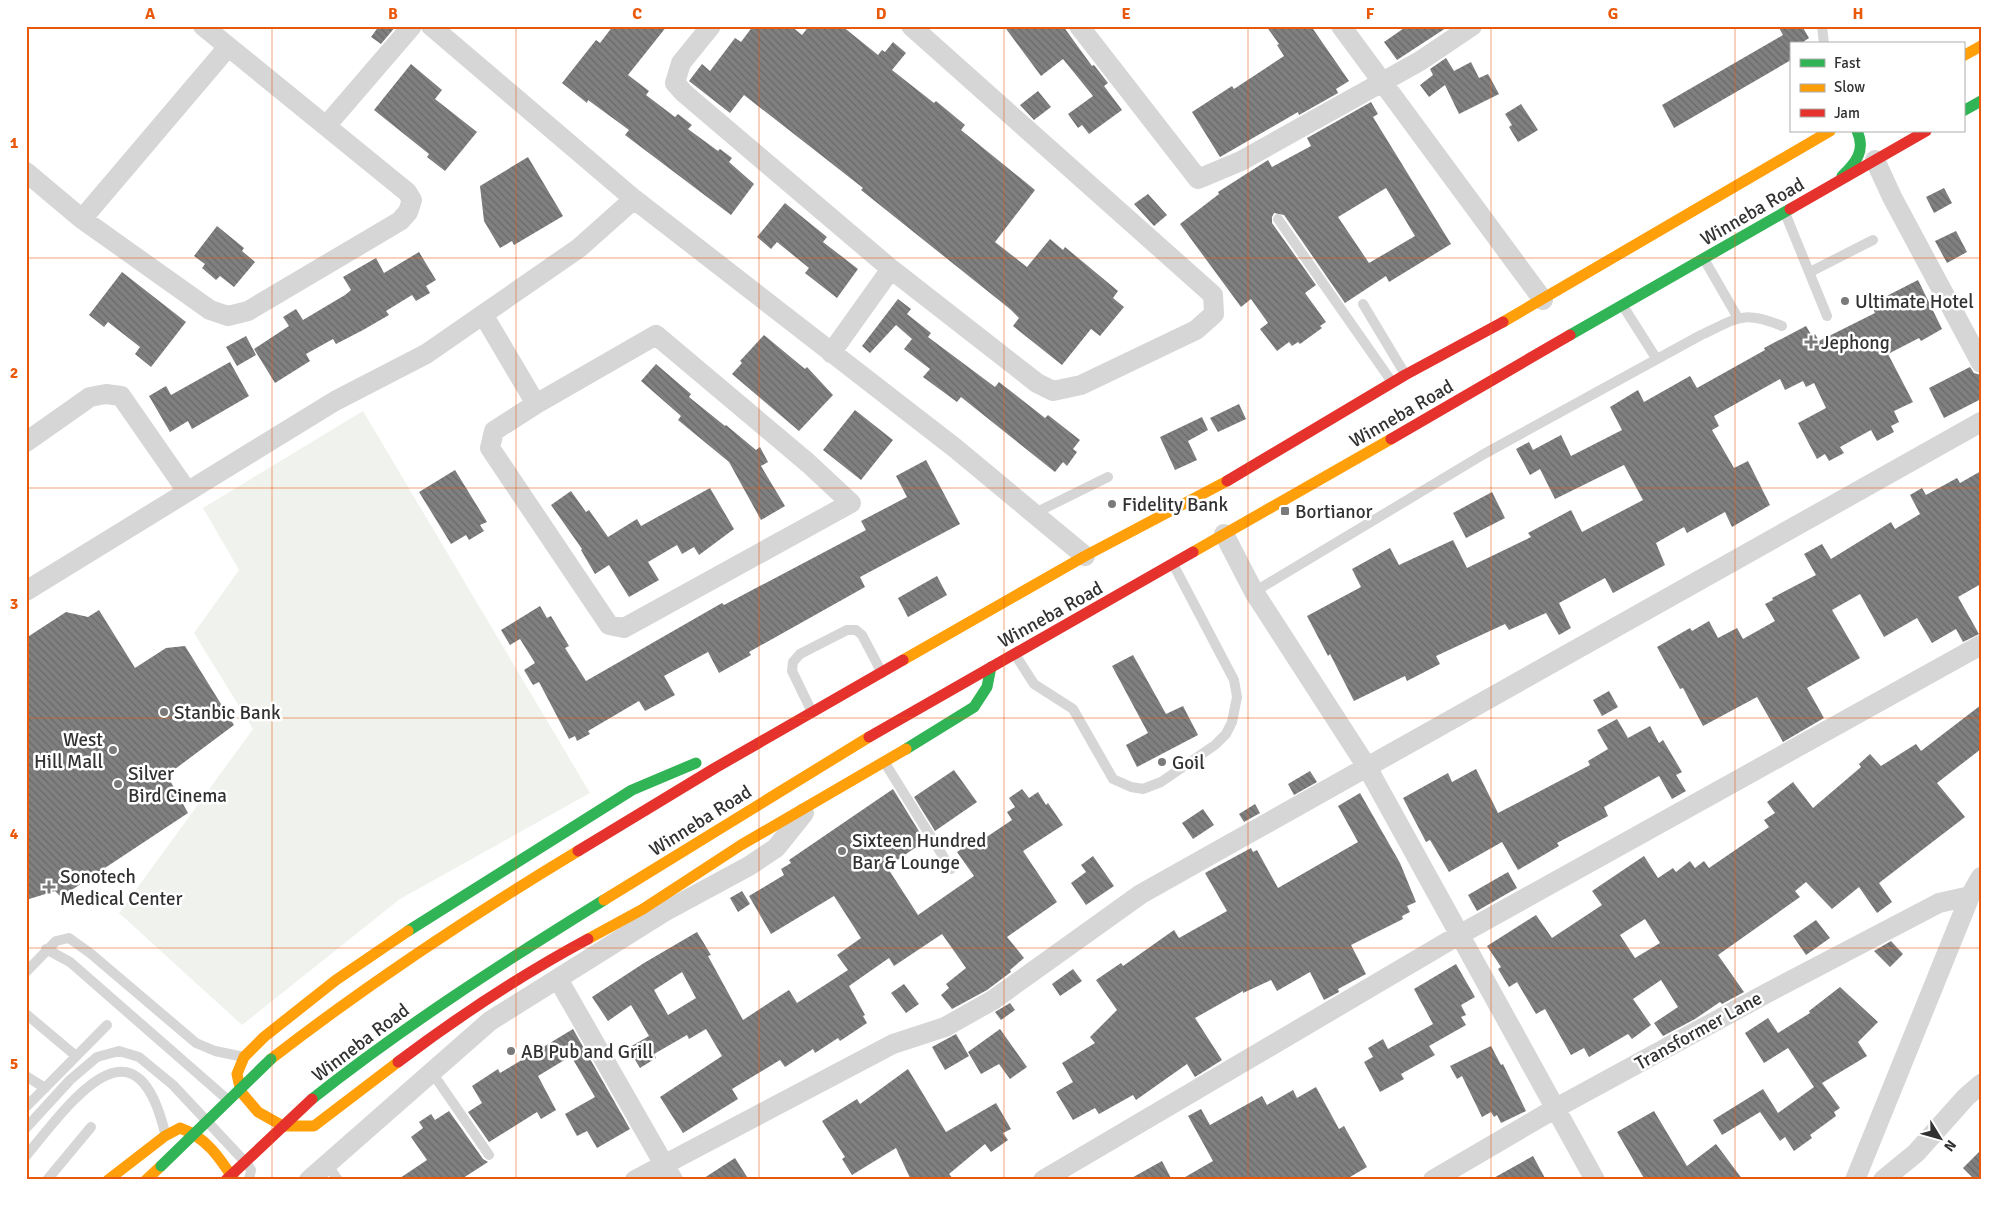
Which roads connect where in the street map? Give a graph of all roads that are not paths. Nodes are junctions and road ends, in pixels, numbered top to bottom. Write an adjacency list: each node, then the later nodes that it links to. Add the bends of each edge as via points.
1 (203, 26): 12 (street)
2 (412, 26): 17 (street)
3 (431, 26): 24 (street)
4 (711, 26): 30 (street, via 681,63 676,83 684,94)
5 (911, 26): 30 (street, via 1213,295 1214,314 1196,330 1134,360 1081,385 1053,391 1037,383)
6 (1079, 26): 14 (street, via 1198,179 1240,161)
7 (1341, 26): 14 (street)
8 (1472, 26): 14 (street)
9 (1822, 26): 10 (lane)
10 (1824, 42)
11 (1981, 46): 13 (highway)
12 (228, 47): 17 (street); 26 (street)
13 (1964, 55)
14 (1383, 81): 32 (street)
15 (1981, 101): 16 (highway)
16 (1964, 110)
17 (326, 126): 26 (street, via 407,192 412,200 408,212 400,221 248,311 228,316 210,310)
18 (1828, 132): 32 (highway, Winneba Road, via 1609,258)
19 (1856, 132): 23 (highway, via 1862,146 1859,158)
20 (1924, 132): 21 (highway, Winneba Road)
21 (1875, 160): 23 (highway, Winneba Road); 41 (street)
22 (26, 172): 26 (street)
23 (1834, 184): 25 (highway, Winneba Road)
24 (634, 199): 35 (street, via 579,248); 39 (street)
25 (1784, 212): 29 (highway, Winneba Road); 31 (lane)
26 (82, 219)
27 (1278, 219): 43 (lane)
28 (1873, 240): 31 (lane)
29 (1704, 258): 34 (highway, Winneba Road); 37 (lane)
30 (891, 269): 39 (street)
31 (1810, 272): 36 (lane)
32 (1543, 300): 42 (highway, Winneba Road)
33 (1363, 304): 42 (lane)
34 (1623, 305): 40 (lane); 50 (highway, Winneba Road)
35 (484, 316): 44 (street); 48 (street, via 426,354 335,401)
36 (1827, 316)
37 (1738, 318): 38 (lane, via 1752,316); 40 (lane)
38 (1782, 326)
39 (831, 353): 49 (street, via 955,448)
40 (1656, 358): 54 (lane, via 1476,459)
41 (1981, 363)
42 (1405, 375): 43 (highway, Winneba Road)
43 (1392, 383): 51 (highway, Winneba Road, via 1253,466)
44 (536, 404): 44 (street, via 494,431 490,448 609,625 624,628 851,503 656,335)
45 (1981, 422): 62 (street)
46 (26, 442): 48 (street, via 90,397 121,396)
47 (1108, 477): 49 (lane)
48 (187, 491): 53 (street)
49 (1033, 514): 51 (street)
50 (1224, 534): 52 (highway, Winneba Road); 54 (street)
51 (1084, 556): 58 (highway, Winneba Road)
52 (1172, 564): 56 (highway, Winneba Road); 56 (lane, via 1234,680 1237,697 1226,734 1161,782 1143,788 1113,779 1073,709 1034,684)
53 (26, 591)
54 (1254, 592): 62 (street)
55 (1981, 646): 67 (street)
56 (1014, 653): 57 (highway, Winneba Road)
57 (991, 667): 61 (highway, via 987,687 974,707); 96 (highway, Winneba Road, bridge, via 893,722 526,948 375,1049 312,1099)
58 (882, 674): 59 (highway, Winneba Road); 59 (lane, via 862,635 856,630 846,630 800,654 793,662 792,671)
59 (812, 713): 60 (highway, Winneba Road)
60 (802, 719): 74 (highway, via 632,790 441,909 336,980 264,1037); 95 (highway, Winneba Road, bridge, via 502,897 333,1011 271,1059)
61 (884, 762): 63 (highway); 64 (lane)
62 (1367, 767): 67 (street); 91 (street, via 1140,894 993,1000 945,1027 893,1044)
63 (808, 807): 70 (street, via 776,848 763,857 664,912); 83 (highway, via 456,1018)
64 (951, 869)
65 (1981, 877): 66 (street)
66 (1970, 896): 81 (street, Transformer Lane, via 1939,903); 104 (street)
67 (1459, 935): 81 (street); 101 (street)
68 (46, 949): 69 (lane); 74 (lane, via 56,941 69,938 196,1043); 79 (lane, via 70,962)
69 (26, 972)
70 (558, 979): 75 (street, via 490,1021); 91 (street)
71 (26, 1014): 73 (lane)
72 (107, 1025): 73 (lane)
73 (76, 1056): 78 (lane)
74 (244, 1057): 83 (highway, via 237,1074 241,1092 258,1112 283,1126)
75 (431, 1071): 90 (lane); 92 (street)
76 (26, 1076): 78 (lane)
77 (1981, 1084): 105 (street, via 1916,1153)
78 (45, 1088): 80 (lane)
79 (235, 1106)
80 (26, 1107)
81 (1556, 1108): 102 (street, Transformer Lane); 103 (street)
82 (257, 1125): 88 (lane)
83 (314, 1126): 86 (lane)
84 (91, 1127): 93 (lane)
85 (26, 1128): 98 (lane, via 70,1080 97,1057 119,1051 139,1057 173,1085 247,1164 251,1170)
86 (300, 1135)
87 (165, 1136): 89 (lane, via 158,1106 150,1092 136,1076 120,1071 102,1075 86,1088); 94 (highway); 97 (highway, via 180,1128 190,1130 217,1155)
88 (284, 1139)
89 (26, 1156)
90 (489, 1156)
91 (668, 1171): 100 (street)
92 (333, 1172): 99 (street)
93 (47, 1180)
94 (108, 1180)
95 (146, 1180)
96 (226, 1180)
97 (234, 1180)
98 (249, 1180)
99 (309, 1180)
100 (635, 1180)
101 (1043, 1180)
102 (1433, 1180)
103 (1595, 1180)
104 (1855, 1180)
105 (1883, 1180)

